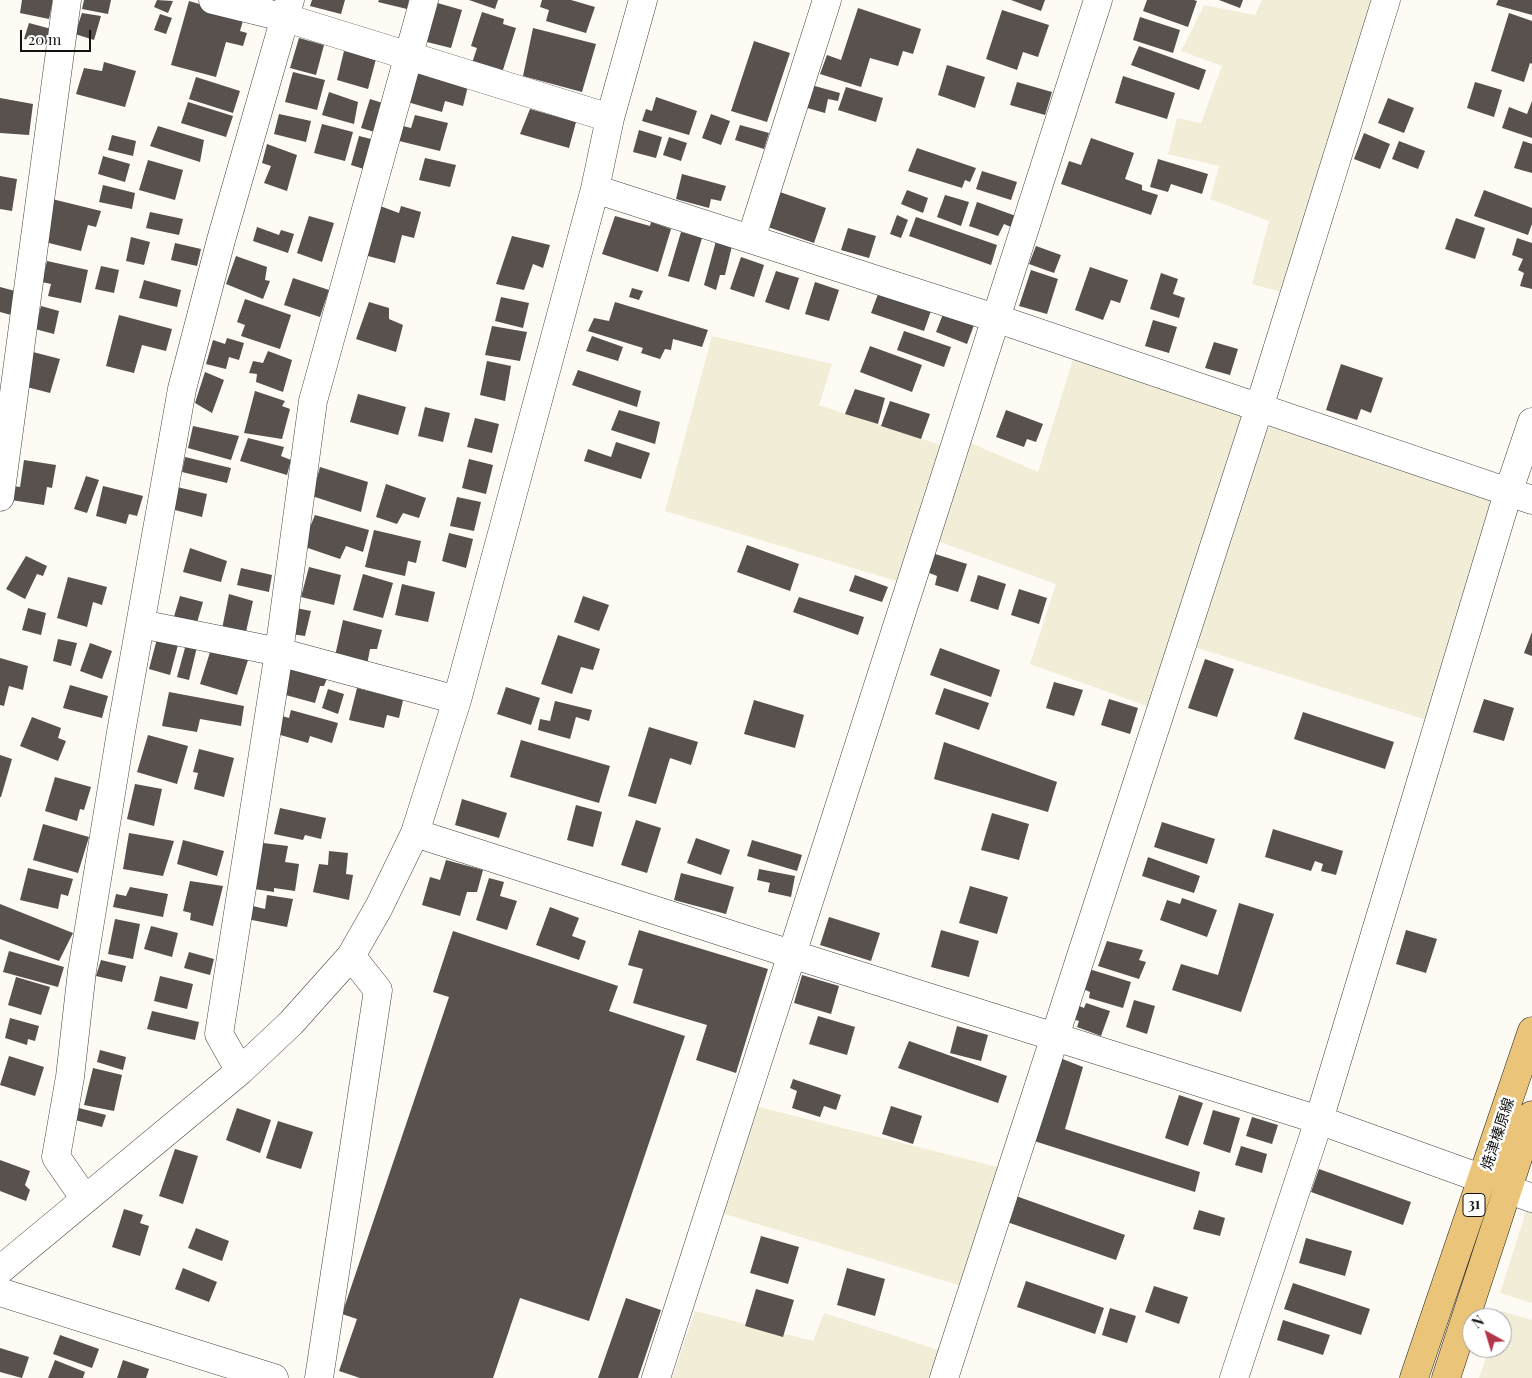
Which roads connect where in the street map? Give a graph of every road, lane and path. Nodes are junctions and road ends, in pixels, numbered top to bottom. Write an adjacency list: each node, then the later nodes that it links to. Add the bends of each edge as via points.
1 (67, 0): 16 (street)
2 (213, 0): 8 (street)
3 (424, 0): 9 (street)
4 (643, 0): 10 (street)
5 (827, 0): 12 (street)
6 (1098, 0): 13 (street)
7 (1386, 0): 14 (street)
8 (288, 9): 9 (street); 18 (street, via 182,389)
9 (408, 56): 10 (street); 19 (street, via 313,402)
10 (610, 118): 11 (street)
11 (595, 189): 12 (street); 20 (street)
12 (751, 239): 13 (street)
13 (995, 318): 14 (street); 22 (street)
14 (1259, 408): 17 (street); 25 (street)
15 (1532, 422): 17 (street)
16 (0, 497)
17 (1520, 497): 28 (street)
18 (141, 624): 19 (street); 31 (street, via 82,971 70,1077 56,1157)
19 (279, 652): 20 (street); 26 (street, via 219,1034)
20 (457, 700): 21 (street)
21 (415, 833): 22 (street); 23 (street)
22 (791, 954): 25 (street); 36 (street)
23 (351, 956): 26 (street, via 290,1023); 35 (street, via 378,990)
24 (1532, 1031): 29 (main road, 焼津榛原線 / 31)
25 (1055, 1037): 28 (street); 37 (street)
26 (240, 1071): 31 (street)
27 (1532, 1115): 30 (main road, 焼津榛原線 / 31)
28 (1319, 1120): 29 (street); 38 (street)
29 (1483, 1179): 39 (main road, 焼津榛原線 / 31)
30 (1520, 1194): 40 (main road, 焼津榛原線 / 31)
31 (85, 1199): 32 (street)
32 (0, 1270)
33 (0, 1292): 34 (street)
34 (274, 1378)
35 (319, 1378)
36 (656, 1378)
37 (944, 1378)
38 (1234, 1378)
39 (1414, 1378)
40 (1446, 1378)

